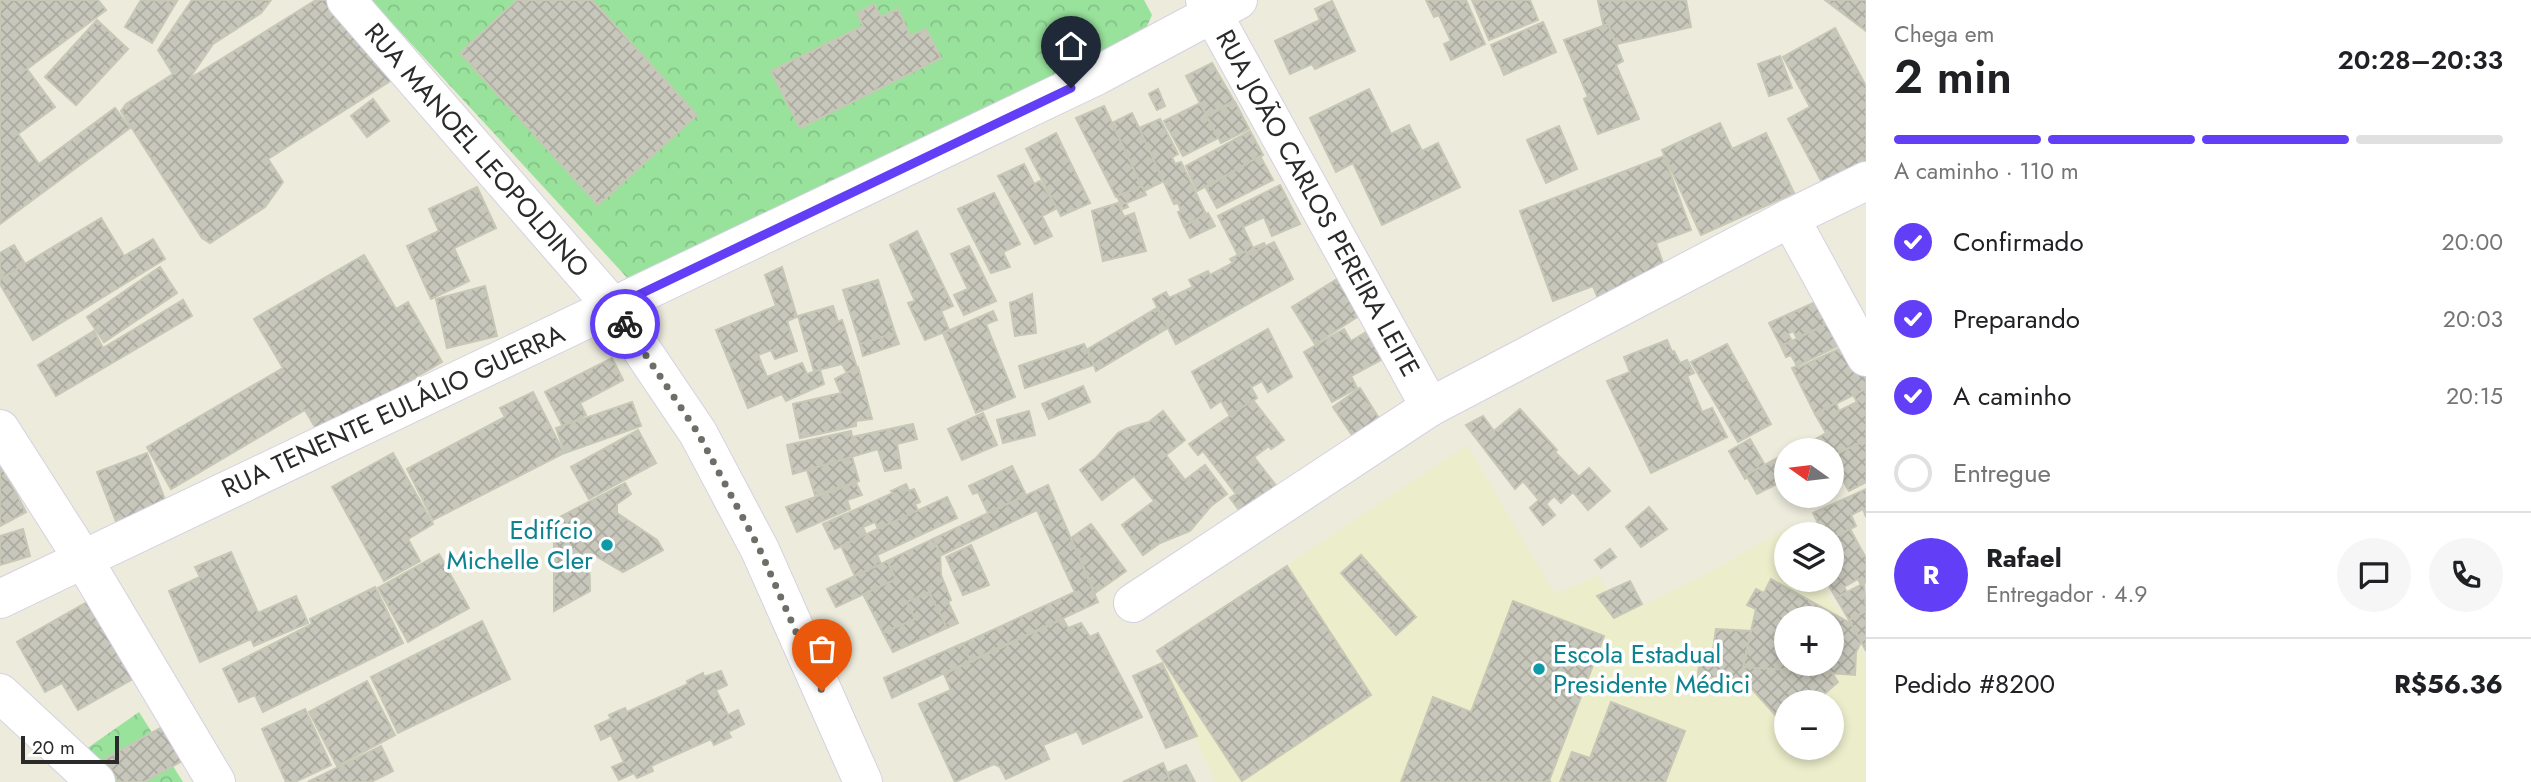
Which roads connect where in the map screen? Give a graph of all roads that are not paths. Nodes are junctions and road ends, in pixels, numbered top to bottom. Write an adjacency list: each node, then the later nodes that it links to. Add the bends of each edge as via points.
1 (346, 0): 5 (street, RUA MANOEL LEOPOLDINO)
2 (1219, 4): 5 (street, RUA TENENTE EULÁLIO GUERRA, via 1096,76); 7 (street, RUA JOÃO CARLOS PEREIRA LEITE)
3 (1866, 181): 4 (street)
4 (1790, 218): 6 (street); 7 (street)
5 (613, 307): 9 (street, RUA TENENTE EULÁLIO GUERRA); 15 (street, RUA MANOEL LEOPOLDINO, via 698,433 754,538)
6 (1866, 357)
7 (1430, 407): 11 (street)
8 (0, 429): 9 (street)
9 (83, 559): 10 (street, RUA TENENTE EULÁLIO GUERRA); 14 (street)
10 (0, 599)
11 (1133, 603)
12 (0, 693): 13 (street)
13 (96, 782)
14 (216, 782)
15 (863, 782)

